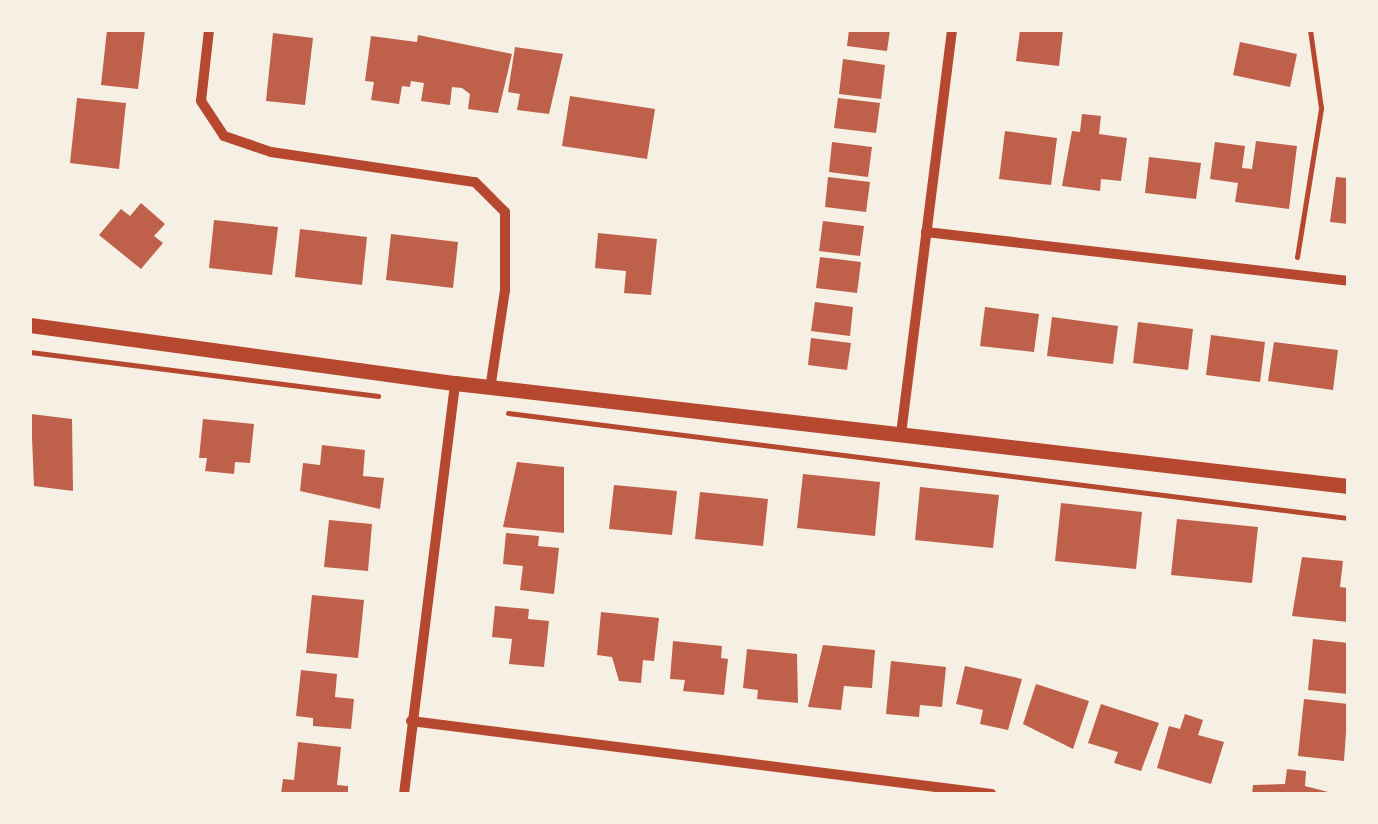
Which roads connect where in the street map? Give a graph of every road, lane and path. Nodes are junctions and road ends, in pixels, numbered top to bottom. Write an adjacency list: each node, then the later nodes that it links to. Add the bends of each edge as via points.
1 (209, 30): 10 (street, via 201,102 224,136 271,152 475,182 505,212 505,290)
2 (952, 30): 4 (street)
3 (1310, 30): 5 (path, via 1321,108)
4 (926, 232): 5 (street); 13 (street)
5 (1294, 275): 6 (street)
6 (1348, 282)
7 (30, 325): 9 (street)
8 (30, 352): 11 (path)
9 (455, 383): 10 (street); 16 (street)
10 (492, 384): 13 (street)
11 (394, 398)
12 (492, 411): 15 (path)
13 (901, 434): 14 (street)
14 (1348, 486)
15 (1348, 518)
16 (410, 721): 17 (street); 18 (street)
17 (404, 794)
18 (991, 794)

